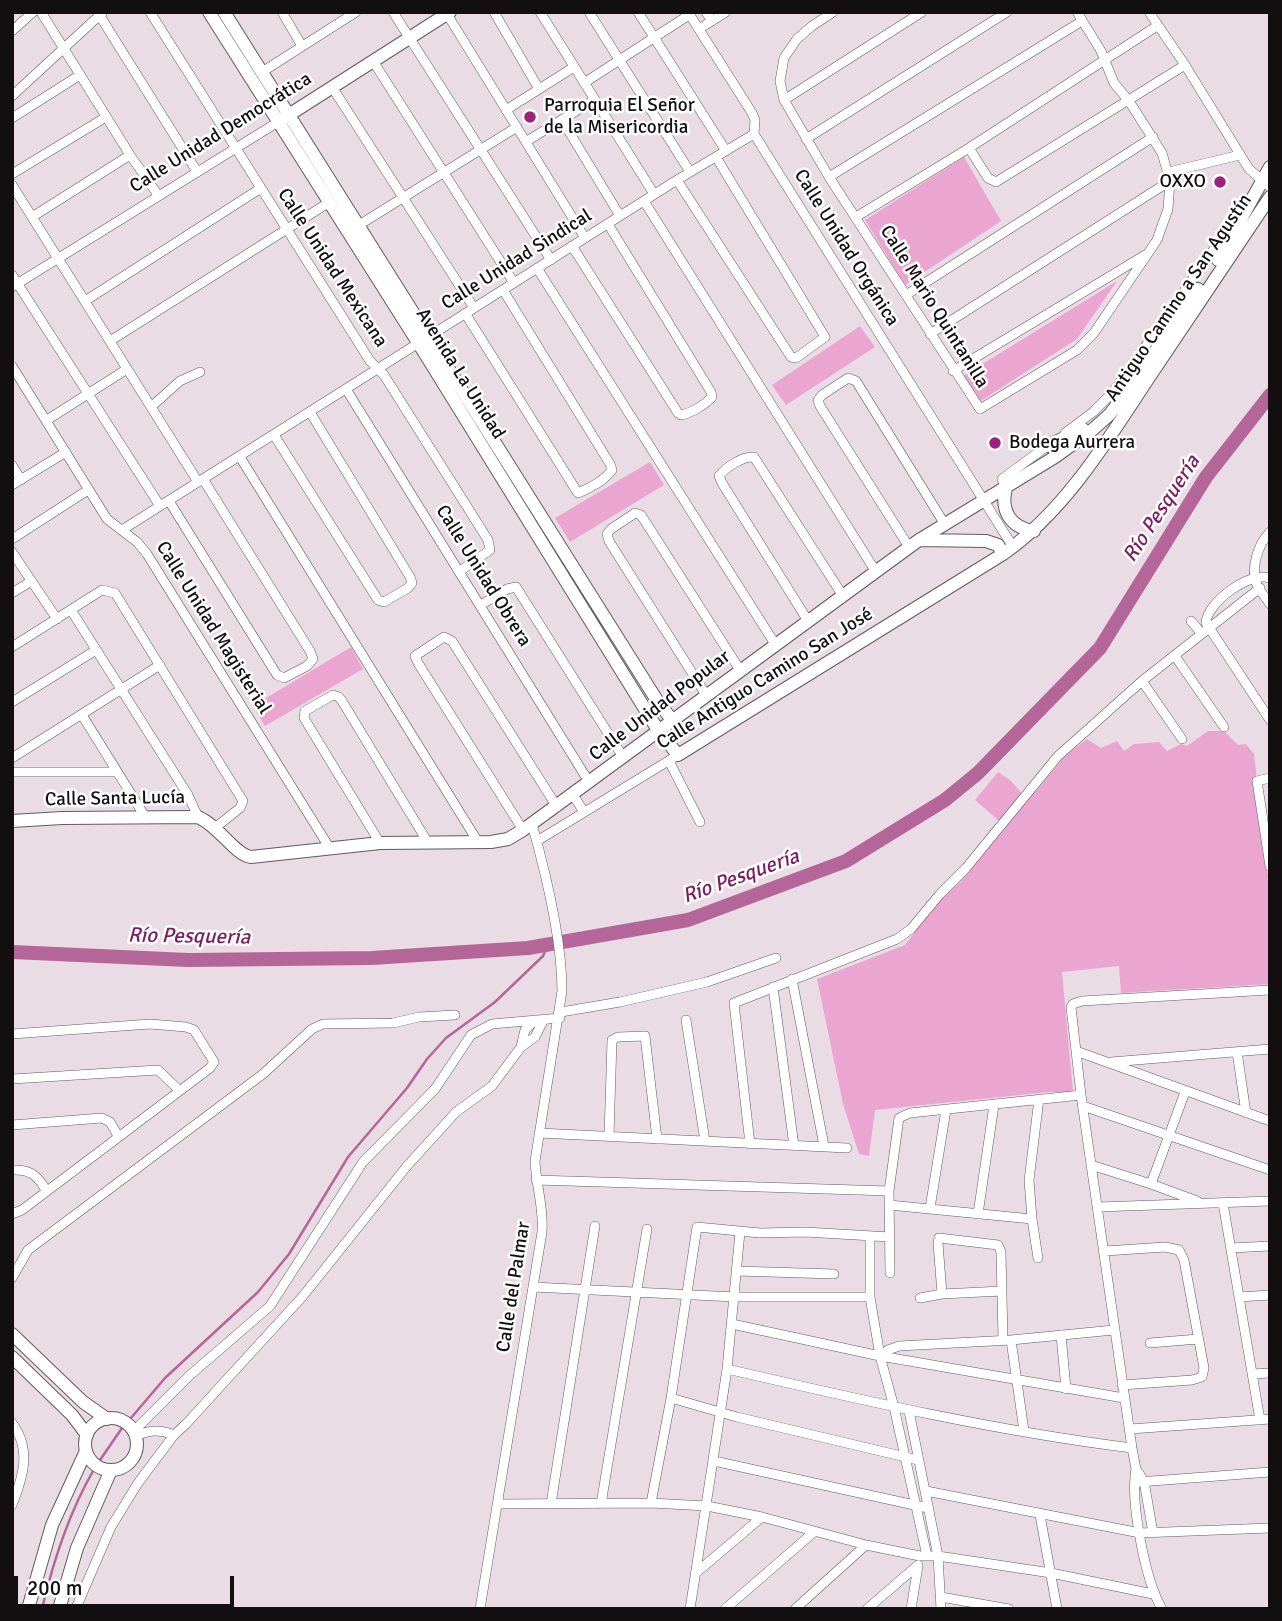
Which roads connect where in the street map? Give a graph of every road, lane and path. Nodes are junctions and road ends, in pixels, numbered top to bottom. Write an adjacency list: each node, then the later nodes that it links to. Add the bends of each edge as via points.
1 (33, 12): 27 (street)
2 (41, 12): 31 (street)
3 (150, 12): 56 (street, Calle Unidad Mexicana)
4 (209, 12): 49 (street, Avenida La Unidad)
5 (225, 12): 37 (street, Avenida La Unidad)
6 (282, 12): 30 (street)
7 (356, 12): 22 (street)
8 (393, 12): 29 (street)
9 (494, 12): 41 (street)
10 (540, 12): 36 (street)
11 (589, 12): 32 (street)
12 (638, 12): 28 (street)
13 (706, 12): 24 (street)
14 (726, 12): 24 (street)
15 (833, 12): 44 (street, Calle Mario Quintanilla, via 797,39 784,58 780,82)
16 (922, 12): 44 (street)
17 (1007, 12): 54 (street)
18 (1149, 12): 25 (street)
19 (449, 13): 29 (street, Calle Unidad Democrática); 46 (street)
20 (101, 14): 31 (street); 64 (street)
21 (688, 14): 26 (street, Calle Unidad Orgánica); 28 (street)
22 (340, 17): 30 (street)
23 (1079, 17): 33 (street); 69 (street)
24 (712, 21): 26 (street)
25 (1157, 26): 33 (street); 35 (street)
26 (699, 29): 52 (street, Calle Unidad Orgánica, via 752,113)
27 (12, 32)
28 (654, 37): 32 (street); 59 (street)
29 (410, 38): 34 (street, Calle Unidad Democrática); 58 (street)
30 (302, 46): 37 (street)
31 (64, 48): 38 (street); 42 (street)
32 (619, 60): 39 (street); 66 (street)
33 (1104, 60): 45 (street, via 1114,83); 57 (street)
34 (373, 61): 40 (street, Calle Unidad Democrática); 65 (street)
35 (1185, 65): 45 (street); 61 (street)
36 (574, 67): 39 (street); 41 (street)
37 (261, 72): 49 (street, Avenida La Unidad)
38 (80, 75): 47 (street); 48 (street)
39 (584, 83): 43 (street)
40 (332, 87): 49 (street, Calle Unidad Democrática); 76 (street)
41 (539, 89): 46 (street)
42 (12, 96)
43 (594, 100): 50 (street); 74 (street)
44 (784, 100): 54 (street, Calle Mario Quintanilla)
45 (1129, 100): 53 (street); 57 (street, via 996,182 988,178)
46 (506, 110): 51 (street)
47 (106, 117): 60 (street); 67 (street)
48 (12, 118)
49 (283, 118): 56 (street, Calle Unidad Democrática); 79 (street, Avenida La Unidad); 85 (street, Avenida La Unidad)
50 (562, 120): 55 (street); 81 (street)
51 (517, 127): 55 (street); 58 (street)
52 (754, 134): 59 (street, Calle Unidad Sindical); 126 (street, Calle Unidad Orgánica)
53 (1153, 137): 68 (street); 97 (street)
54 (806, 139): 69 (street, Calle Mario Quintanilla)
55 (527, 141): 87 (street)
56 (235, 147): 64 (street, Calle Unidad Democrática); 73 (street, Calle Unidad Mexicana)
57 (969, 148): 83 (street)
58 (480, 149): 65 (street); 91 (street)
59 (726, 151): 62 (street, Calle Unidad Sindical)
60 (130, 155): 75 (street); 82 (street)
61 (1240, 155): 68 (street); 71 (street)
62 (716, 157): 66 (street, Calle Unidad Sindical); 70 (street, via 825,338 796,358 791,357)
63 (1270, 167): 71 (street, Antiguo Camino a San Agustín)
64 (196, 170): 75 (street, Calle Unidad Democrática)
65 (443, 172): 76 (street); 94 (street)
66 (690, 172): 70 (street, Calle Unidad Sindical)
67 (12, 174)
68 (1169, 176): 89 (street, Calle Mario Quintanilla, via 1166,216); 101 (street)
69 (829, 177): 83 (street, Calle Mario Quintanilla)
70 (677, 180): 74 (street, Calle Unidad Sindical)
71 (1266, 184): 80 (street, Antiguo Camino a San Agustín)
72 (12, 185): 82 (street)
73 (261, 188): 86 (street, Calle Unidad Mexicana); 98 (street)
74 (654, 194): 78 (street, Calle Unidad Sindical)
75 (158, 195): 90 (street, Calle Unidad Democrática)
76 (403, 197): 85 (street); 100 (street)
77 (1270, 197): 130 (street, Antiguo Camino a San Agustín, via 1124,415 1057,508)
78 (644, 201): 81 (street, Calle Unidad Sindical); 137 (street)
79 (328, 204): 86 (street); 102 (street, Avenida La Unidad)
80 (1247, 208): 95 (street); 99 (street, Antiguo Camino a San Agustín)
81 (620, 216): 84 (street, Calle Unidad Sindical)
82 (32, 217): 90 (street)
83 (856, 217): 97 (street, Calle Mario Quintanilla)
84 (608, 224): 87 (street, Calle Unidad Sindical); 88 (street, via 711,392 712,397 687,414 681,415)
85 (359, 225): 102 (street, Avenida La Unidad)
86 (287, 229): 103 (street); 106 (street, Calle Unidad Mexicana)
87 (585, 238): 88 (street, Calle Unidad Sindical)
88 (572, 246): 91 (street, Calle Unidad Sindical)
89 (1146, 254): 107 (street); 107 (street, Calle Mario Quintanilla, via 1094,333 1077,350 986,407 976,405)
90 (57, 257): 93 (street, Calle Unidad Democrática); 98 (street)
91 (551, 260): 92 (street, Calle Unidad Sindical)
92 (537, 268): 94 (street, Calle Unidad Sindical); 151 (street)
93 (14, 282): 110 (street)
94 (514, 283): 96 (street, Calle Unidad Sindical)
95 (1185, 289): 99 (street); 116 (street, via 1105,402)
96 (503, 290): 100 (street, Calle Unidad Sindical); 100 (street, via 610,464 607,476 578,493)
97 (906, 295): 101 (street, Calle Mario Quintanilla)
98 (85, 301): 103 (street)
99 (1187, 306): 111 (street, Antiguo Camino a San Agustín)
100 (470, 311): 102 (street, Calle Unidad Sindical)
101 (930, 334): 107 (street, Calle Mario Quintanilla)
102 (424, 340): 106 (street, Calle Unidad Sindical); 162 (street, Avenida La Unidad); 165 (street, Avenida La Unidad)
103 (110, 341): 105 (street)
104 (12, 366): 114 (street, Calle Unidad Magisterial)
105 (127, 369): 110 (street); 112 (street)
106 (377, 369): 109 (street, Calle Unidad Sindical); 136 (street, Calle Unidad Mexicana, via 488,540 490,550)
107 (953, 370)
108 (200, 372): 112 (street)
109 (346, 389): 113 (street, Calle Unidad Sindical); 136 (street, Calle Unidad Obrera)
110 (88, 394): 114 (street); 127 (street)
111 (1118, 405): 116 (street); 123 (street, Antiguo Camino a San Agustín, via 1091,431)
112 (151, 407): 121 (street)
113 (310, 412): 115 (street, Calle Unidad Sindical); 115 (street, via 410,577 411,585 388,600 380,602 374,595)
114 (47, 420): 117 (street, Calle Unidad Magisterial)
115 (274, 435): 118 (street, Calle Unidad Sindical)
116 (1047, 446): 123 (street, via 1002,479)
117 (66, 452): 120 (street); 124 (street, Calle Unidad Magisterial)
118 (240, 457): 121 (street, Calle Unidad Sindical); 186 (street)
119 (12, 465): 120 (street)
120 (21, 480): 122 (street)
121 (200, 481): 125 (street, Calle Unidad Sindical); 125 (street, via 310,651 313,659 307,666 284,678 274,671)
122 (12, 485)
123 (1006, 488): 126 (street, Antiguo Camino a San Agustín); 130 (street, via 1008,516 1019,527)
124 (88, 490): 129 (street, Calle Unidad Magisterial, via 107,519); 132 (street)
125 (169, 501): 127 (street, Calle Unidad Sindical)
126 (982, 501): 128 (street, Calle Unidad Popular); 134 (street, Calle Unidad Orgánica)
127 (160, 506): 129 (street, Calle Unidad Sindical)
128 (944, 523): 133 (street, Calle Unidad Popular); 133 (street, via 856,381 851,378 822,395 818,402)
129 (122, 530): 188 (street, Calle Unidad Magisterial, via 147,554)
130 (1034, 531): 134 (street, Antiguo Camino a San Agustín)
131 (1270, 533): 138 (street, via 1261,543)
132 (12, 539)
133 (914, 544): 134 (street, via 986,541); 137 (street, Calle Unidad Popular)
134 (1008, 551): 169 (street, Calle Antiguo Camino San José)
135 (12, 552): 140 (street)
136 (460, 571): 145 (street, Calle Unidad Obrera)
137 (876, 572): 143 (street, Calle Unidad Popular)
138 (1255, 578): 139 (street); 141 (street); 150 (street, via 1213,606)
139 (1270, 578)
140 (30, 582): 142 (street); 147 (street)
141 (1259, 588): 144 (street); 150 (street)
142 (12, 593)
143 (843, 596): 148 (street, Calle Unidad Popular); 148 (street, via 756,460 749,456 723,471 719,476 722,483)
144 (1270, 604)
145 (481, 605): 167 (street, via 512,586 519,591); 173 (street, Calle Unidad Obrera)
146 (71, 610): 147 (street); 153 (street); 155 (street, via 102,590 115,593)
147 (57, 618): 152 (street)
148 (808, 621): 151 (street, Calle Unidad Popular)
149 (1191, 621): 150 (street)
150 (1205, 631): 154 (street); 163 (street)
151 (775, 644): 156 (street, Calle Unidad Popular)
152 (12, 647)
153 (96, 650): 158 (street); 160 (street)
154 (1175, 656): 157 (street); 164 (street)
155 (160, 665): 158 (street); 182 (street, via 242,797 240,808)
156 (740, 670): 159 (street, Calle Unidad Popular); 159 (street, via 641,515 635,513 611,529 609,541)
157 (1142, 681): 166 (street); 191 (street, via 1058,756 911,929 897,939)
158 (121, 690): 161 (street); 177 (street)
159 (706, 695): 162 (street, Calle Unidad Popular)
160 (12, 702)
161 (82, 715): 168 (street); 171 (street)
162 (672, 720): 165 (street, Calle Unidad Popular)
163 (1270, 720)
164 (1224, 727)
165 (658, 730): 167 (street, Calle Unidad Popular); 169 (street, Avenida La Unidad)
166 (1182, 739)
167 (623, 757): 173 (street, Calle Unidad Popular)
168 (12, 758)
169 (674, 758): 176 (street, Calle Antiguo Camino San José); 180 (street)
170 (12, 772): 171 (street)
171 (117, 772): 178 (street)
172 (1270, 778): 181 (street, via 1257,781)
173 (589, 782): 174 (street, Calle Unidad Popular)
174 (573, 795): 175 (street, Calle Unidad Popular); 176 (street)
175 (557, 807): 183 (street, Calle Unidad Popular); 183 (street, Calle del Palmar, via 452,641 444,637 420,651 415,656 418,663)
176 (584, 812): 185 (street, Calle Antiguo Camino San José)
177 (198, 817): 178 (street, Calle Santa Lucía); 182 (street, Calle Santa Lucía)
178 (146, 818): 179 (street, Calle Santa Lucía)
179 (12, 821)
180 (700, 822)
181 (1267, 825): 189 (street)
182 (216, 827): 188 (street, Calle Santa Lucía, via 246,857)
183 (528, 827): 185 (street, Calle del Palmar); 186 (street, Calle Unidad Popular, via 500,842)
184 (427, 841): 186 (street, Calle Unidad Popular); 187 (street, Calle Unidad Popular); 187 (street, via 342,701 333,695 303,714)
185 (537, 841): 195 (street, Calle del Palmar, via 561,969)
186 (478, 842)
187 (380, 843): 188 (street, Calle Unidad Popular)
188 (330, 847)
189 (1270, 866)
190 (776, 958): 195 (street, via 707,982)
191 (792, 979): 192 (street); 222 (street)
192 (773, 987): 220 (street, via 734,1003); 221 (street)
193 (1270, 990): 200 (street, via 1082,1001 1073,1004 1071,1014)
194 (455, 1015): 252 (street, via 393,1023 323,1024 312,1029 263,1074 28,1250)
195 (560, 1015): 196 (street); 214 (street, Calle del Palmar)
196 (539, 1020): 289 (street, via 492,1024 471,1035 435,1089 363,1162 270,1306 189,1377); 291 (street, via 525,1030 521,1047 492,1086 436,1132 303,1296)
197 (686, 1020): 219 (street)
198 (12, 1034): 204 (street, via 150,1024 191,1028 214,1062)
199 (1270, 1049): 201 (street)
200 (1076, 1051): 202 (street); 206 (street)
201 (1237, 1052): 202 (street); 211 (street)
202 (1106, 1063): 205 (street)
203 (12, 1079): 204 (street, via 158,1070)
204 (179, 1090): 216 (street)
205 (1185, 1092): 211 (street); 215 (street)
206 (1081, 1095): 207 (street); 209 (street)
207 (1039, 1100): 208 (street); 239 (street, via 1029,1180)
208 (994, 1105): 210 (street); 238 (street)
209 (1083, 1106): 215 (street); 224 (street)
210 (946, 1110): 230 (street, via 898,1118); 236 (street)
211 (1246, 1113): 212 (street)
212 (1270, 1121)
213 (12, 1125): 216 (street, via 102,1118)
214 (539, 1133): 217 (street); 227 (street, Calle del Palmar)
215 (1171, 1134): 226 (street); 228 (street)
216 (118, 1136): 229 (street)
217 (608, 1136): 218 (street); 218 (street, via 612,1040 645,1036)
218 (657, 1139): 219 (street)
219 (705, 1141): 220 (street)
220 (750, 1143): 221 (street)
221 (794, 1146): 222 (street)
222 (824, 1146): 223 (street)
223 (847, 1148)
224 (1091, 1165): 228 (street); 235 (street)
225 (12, 1170): 229 (street, via 30,1172)
226 (1270, 1170)
227 (536, 1180): 230 (street); 253 (street, Calle del Palmar, via 543,1219)
228 (1151, 1184): 232 (street)
229 (46, 1189): 237 (street)
230 (889, 1191): 234 (street)
231 (1270, 1201): 233 (street)
232 (1202, 1203): 233 (street); 235 (street)
233 (1223, 1203): 246 (street)
234 (889, 1205): 236 (street); 244 (street)
235 (1098, 1207): 247 (street)
236 (930, 1208): 238 (street)
237 (12, 1214)
238 (978, 1214): 239 (street)
239 (1032, 1219): 248 (street)
240 (595, 1226): 254 (street)
241 (647, 1229): 255 (street)
242 (740, 1231): 243 (street); 249 (street); 257 (street, via 697,1227)
243 (870, 1236): 244 (street); 261 (street)
244 (890, 1237): 250 (street)
245 (1270, 1246): 246 (street)
246 (1231, 1248): 262 (street)
247 (1105, 1251): 265 (street); 268 (street, via 1179,1250)
248 (1038, 1258)
249 (737, 1271): 251 (street); 260 (street)
250 (890, 1273)
251 (834, 1274)
252 (12, 1278)
253 (533, 1287): 254 (street); 302 (street, Calle del Palmar)
254 (584, 1290): 255 (street); 303 (street)
255 (638, 1291): 257 (street); 304 (street)
256 (1002, 1291): 258 (street); 258 (street, via 998,1245 942,1237 938,1243); 269 (street)
257 (686, 1293): 260 (street); 279 (street)
258 (942, 1294): 263 (street)
259 (1270, 1295): 262 (street)
260 (735, 1297): 261 (street); 264 (street)
261 (870, 1297): 271 (street)
262 (1239, 1297): 275 (street)
263 (920, 1298)
264 (732, 1324): 271 (street); 273 (street)
265 (1114, 1330): 267 (street); 277 (street)
266 (12, 1334): 284 (street)
267 (1060, 1335): 269 (street); 278 (street)
268 (1198, 1339): 270 (street); 277 (street, via 1202,1377)
269 (1007, 1340): 271 (street, via 899,1346); 276 (street)
270 (1150, 1343)
271 (880, 1356): 276 (street); 281 (street)
272 (12, 1357): 290 (street)
273 (727, 1369): 281 (street); 283 (street)
274 (1270, 1373): 275 (street)
275 (1252, 1374): 285 (street)
276 (1019, 1381): 278 (street); 288 (street)
277 (1122, 1385): 280 (street)
278 (1066, 1389): 280 (street)
279 (671, 1398): 283 (street); 301 (street)
280 (1124, 1398): 287 (street)
281 (894, 1407): 282 (street); 294 (street)
282 (909, 1411): 288 (street); 295 (street)
283 (720, 1412): 294 (street); 296 (street)
284 (107, 1419): 289 (street, via 122,1421); 290 (street)
285 (1265, 1420): 287 (street)
286 (12, 1423): 305 (street, via 22,1440 25,1466)
287 (1130, 1429): 292 (street)
288 (1024, 1431): 292 (street)
289 (135, 1434): 291 (street); 297 (street, via 137,1446 131,1461)
290 (87, 1435): 293 (street)
291 (174, 1435): 322 (street, via 111,1527)
292 (1132, 1448): 299 (street)
293 (86, 1451): 297 (street, via 95,1465); 323 (street, via 52,1525)
294 (904, 1457): 295 (street); 307 (street)
295 (918, 1460): 300 (street)
296 (714, 1461): 306 (street); 307 (street)
297 (111, 1470): 324 (street, via 77,1548)
298 (1270, 1472): 299 (street)
299 (1139, 1482): 313 (street); 314 (street)
300 (926, 1491): 308 (street); 309 (street)
301 (651, 1503): 304 (street); 306 (street)
302 (497, 1504): 303 (street); 325 (street, Calle del Palmar)
303 (551, 1504): 304 (street)
304 (601, 1504)
305 (12, 1505)
306 (707, 1506): 310 (street); 318 (street)
307 (915, 1506): 308 (street); 317 (street)
308 (928, 1508): 316 (street)
309 (1040, 1515): 313 (street); 319 (street)
310 (762, 1517): 312 (street); 318 (street)
311 (1270, 1528): 314 (street)
312 (814, 1532): 315 (street); 327 (street)
313 (1140, 1533): 314 (street); 320 (street)
314 (1153, 1533)
315 (866, 1545): 317 (street); 328 (street)
316 (938, 1556): 317 (street); 319 (street); 321 (street)
317 (921, 1559): 329 (street); 330 (street)
318 (696, 1572): 326 (street)
319 (1051, 1573): 320 (street); 333 (street)
320 (1153, 1594): 334 (street)
321 (941, 1597): 331 (street); 332 (street)
322 (76, 1608)
323 (28, 1609)
324 (58, 1609)
325 (480, 1609)
326 (690, 1609)
327 (726, 1609)
328 (795, 1609)
329 (867, 1609)
330 (911, 1609)
331 (942, 1609)
332 (1009, 1609)
333 (1057, 1609)
334 (1162, 1609)

